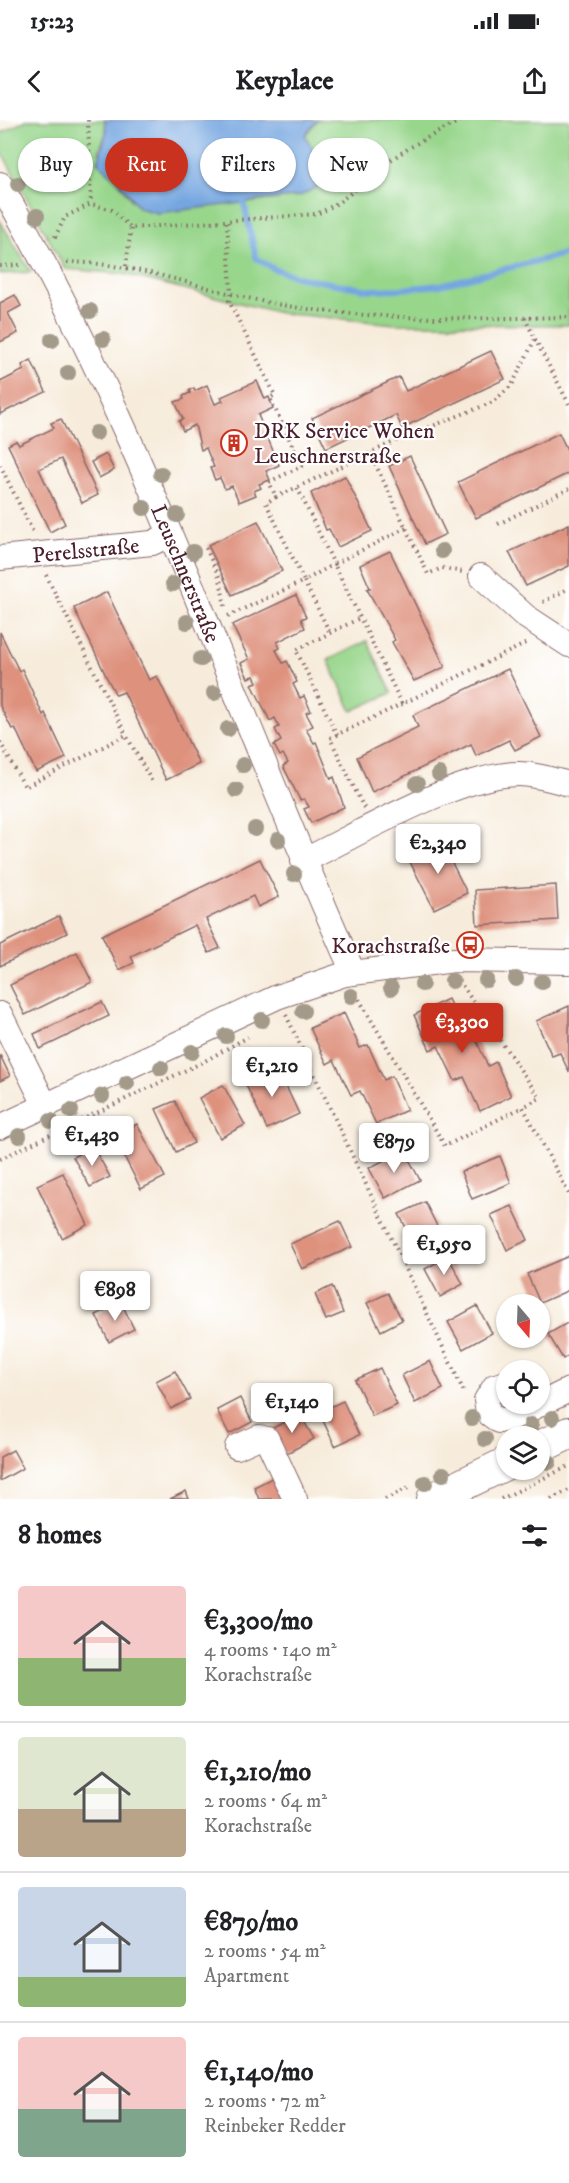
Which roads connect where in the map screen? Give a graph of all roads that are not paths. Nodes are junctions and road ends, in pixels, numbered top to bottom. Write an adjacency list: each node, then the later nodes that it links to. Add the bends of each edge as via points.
1 (0, 184): 2 (street, Leuschnerstraße, via 46,263 132,443)
2 (170, 535): 3 (street, Perelsstraße, via 152,543); 7 (street, Leuschnerstraße)
3 (0, 558)
4 (481, 576): 5 (street, via 525,616)
5 (569, 645)
6 (569, 784): 7 (street, via 519,774 453,788)
7 (303, 861): 9 (street, Leuschnerstraße)
8 (569, 962): 9 (street, via 445,961)
9 (349, 973): 11 (street, via 228,1020)
10 (0, 1014): 11 (street)
11 (45, 1105): 12 (street)
12 (0, 1126)
13 (496, 1386): 17 (street, via 486,1400 488,1413 499,1421)
14 (569, 1390): 15 (street); 16 (street)
15 (550, 1392)
16 (550, 1399)
17 (520, 1414)
18 (569, 1433): 19 (main road)
19 (550, 1442)
20 (237, 1447): 22 (street, via 267,1438)
21 (496, 1468): 23 (main road)
22 (295, 1499)
23 (433, 1499)

